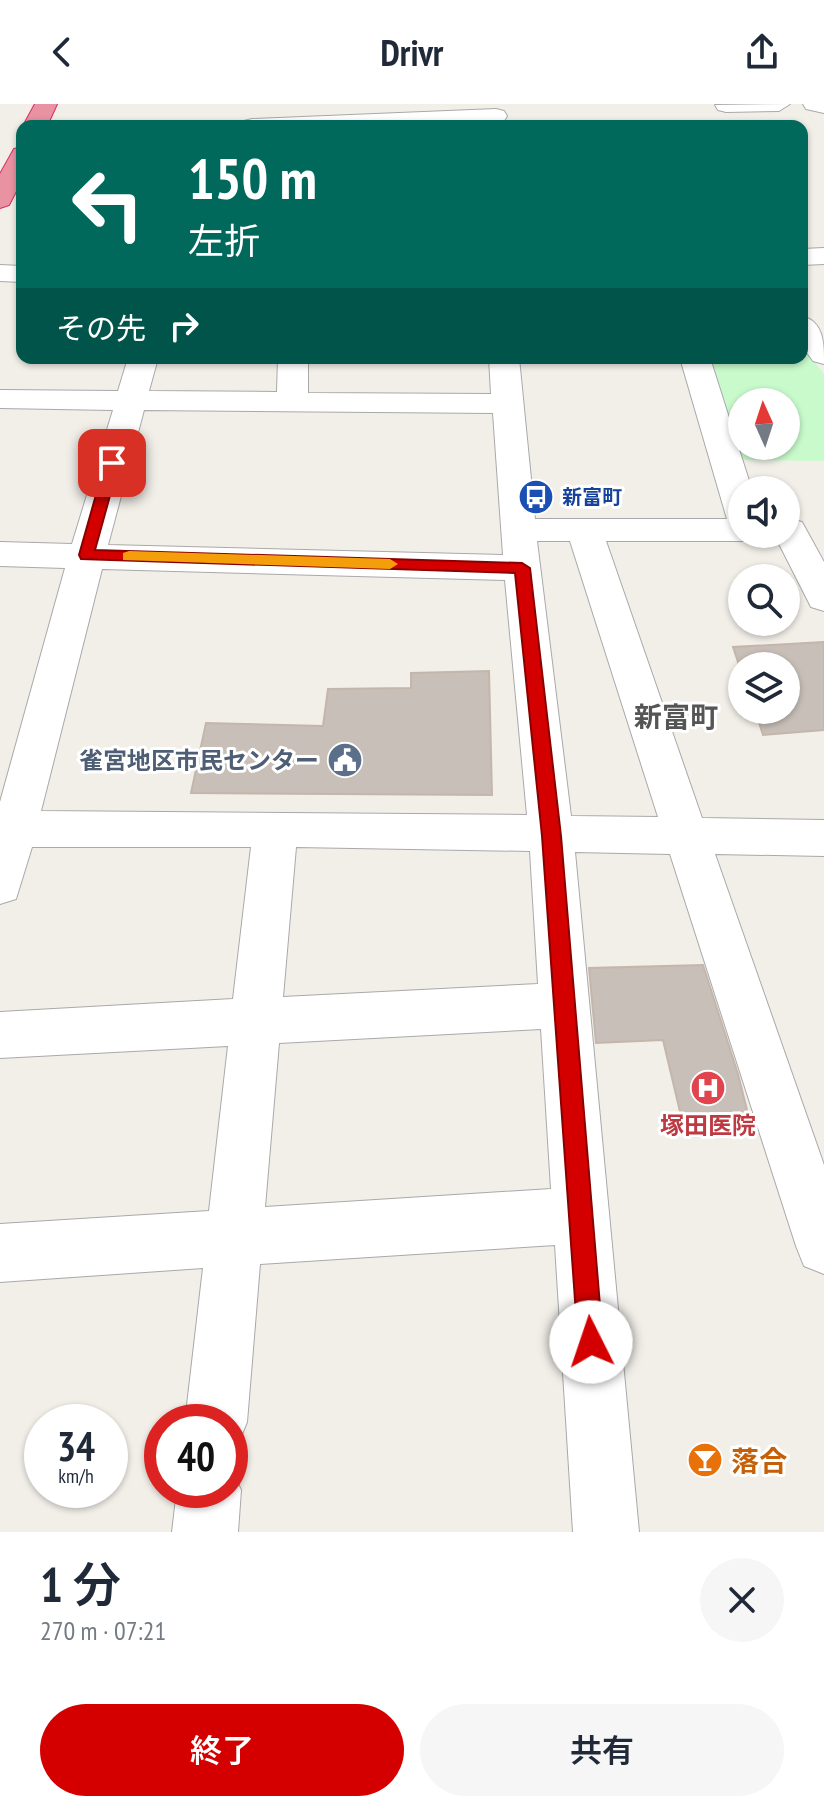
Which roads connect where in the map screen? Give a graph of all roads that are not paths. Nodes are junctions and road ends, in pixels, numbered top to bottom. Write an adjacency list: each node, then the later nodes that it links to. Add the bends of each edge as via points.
1 (779, 104): 4 (street)
2 (814, 104): 3 (street)
3 (824, 106)
4 (729, 112)
5 (495, 115): 6 (street)
6 (385, 120)
7 (16, 167): 8 (highway)
8 (0, 200)
9 (810, 327): 10 (street)
10 (824, 355)
11 (141, 364): 16 (street)
12 (293, 364): 17 (street)
13 (697, 364): 18 (street)
14 (505, 381): 17 (street); 22 (street)
15 (0, 399): 16 (street)
16 (129, 401): 17 (street); 24 (street)
17 (292, 401)
18 (730, 476)
19 (584, 530): 20 (street); 22 (street); 29 (street)
20 (728, 530)
21 (800, 530): 25 (street)
22 (520, 549): 24 (street); 28 (street)
23 (0, 554): 24 (street)
24 (87, 555): 26 (street)
25 (824, 598)
26 (15, 829): 27 (street); 31 (street)
27 (275, 829): 28 (street); 33 (street)
28 (551, 836): 29 (street); 32 (street)
29 (687, 837): 30 (street); 37 (street)
30 (824, 838)
31 (0, 885)
32 (565, 1005): 33 (street); 35 (street)
33 (256, 1022): 34 (street); 36 (street)
34 (0, 1035)
35 (581, 1215): 36 (street); 42 (street)
36 (234, 1238): 38 (street); 39 (street)
37 (824, 1246)
38 (0, 1253)
39 (218, 1404)
40 (207, 1508): 41 (street)
41 (205, 1532)
42 (606, 1532)

